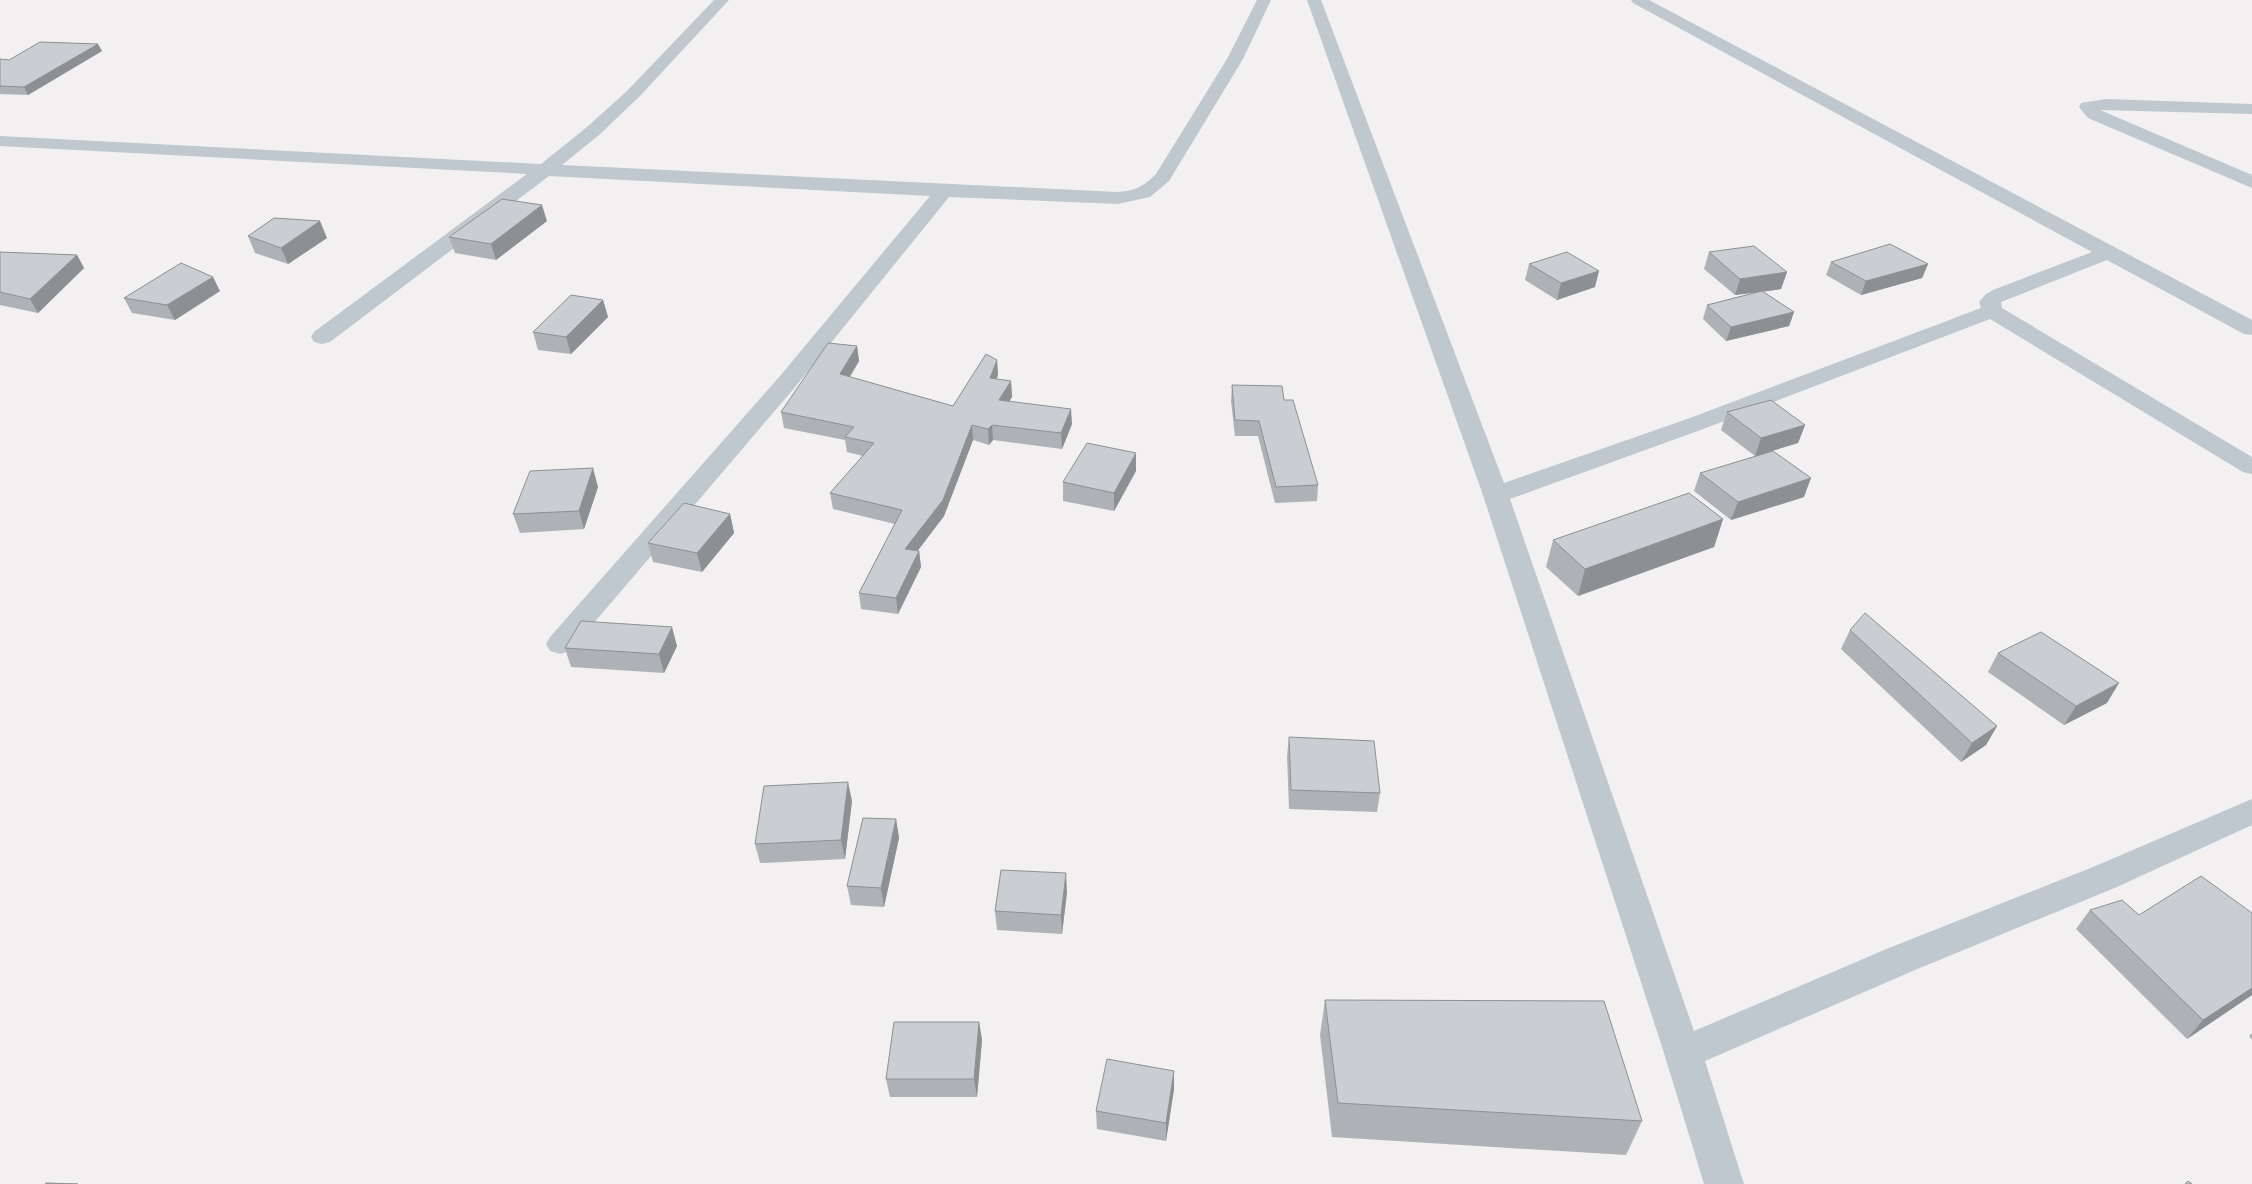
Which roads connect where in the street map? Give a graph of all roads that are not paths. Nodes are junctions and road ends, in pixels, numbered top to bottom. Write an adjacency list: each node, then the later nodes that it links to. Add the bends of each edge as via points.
1 (722, 0): 9 (street, via 633,94)
2 (1264, 0): 11 (street, via 1235,59 1152,190 1139,197 1118,198)
3 (1314, 0): 17 (street)
4 (1638, 0): 12 (street)
5 (2216, 108): 6 (street); 7 (street); 10 (street, via 2106,104 2087,107 2094,114)
6 (2252, 109)
7 (2252, 123)
8 (0, 141): 9 (street)
9 (545, 170): 11 (street); 15 (street)
10 (2252, 182)
11 (944, 191): 18 (street, via 788,381)
12 (2108, 253): 13 (street, via 2000,294 1990,302); 14 (street)
13 (1992, 312): 16 (street); 17 (street)
14 (2252, 329)
15 (322, 337)
16 (2252, 467)
17 (1496, 495): 20 (street)
18 (560, 644)
19 (2252, 811): 20 (street, via 2105,877)
20 (1683, 1053): 21 (street)
21 (1724, 1184)

